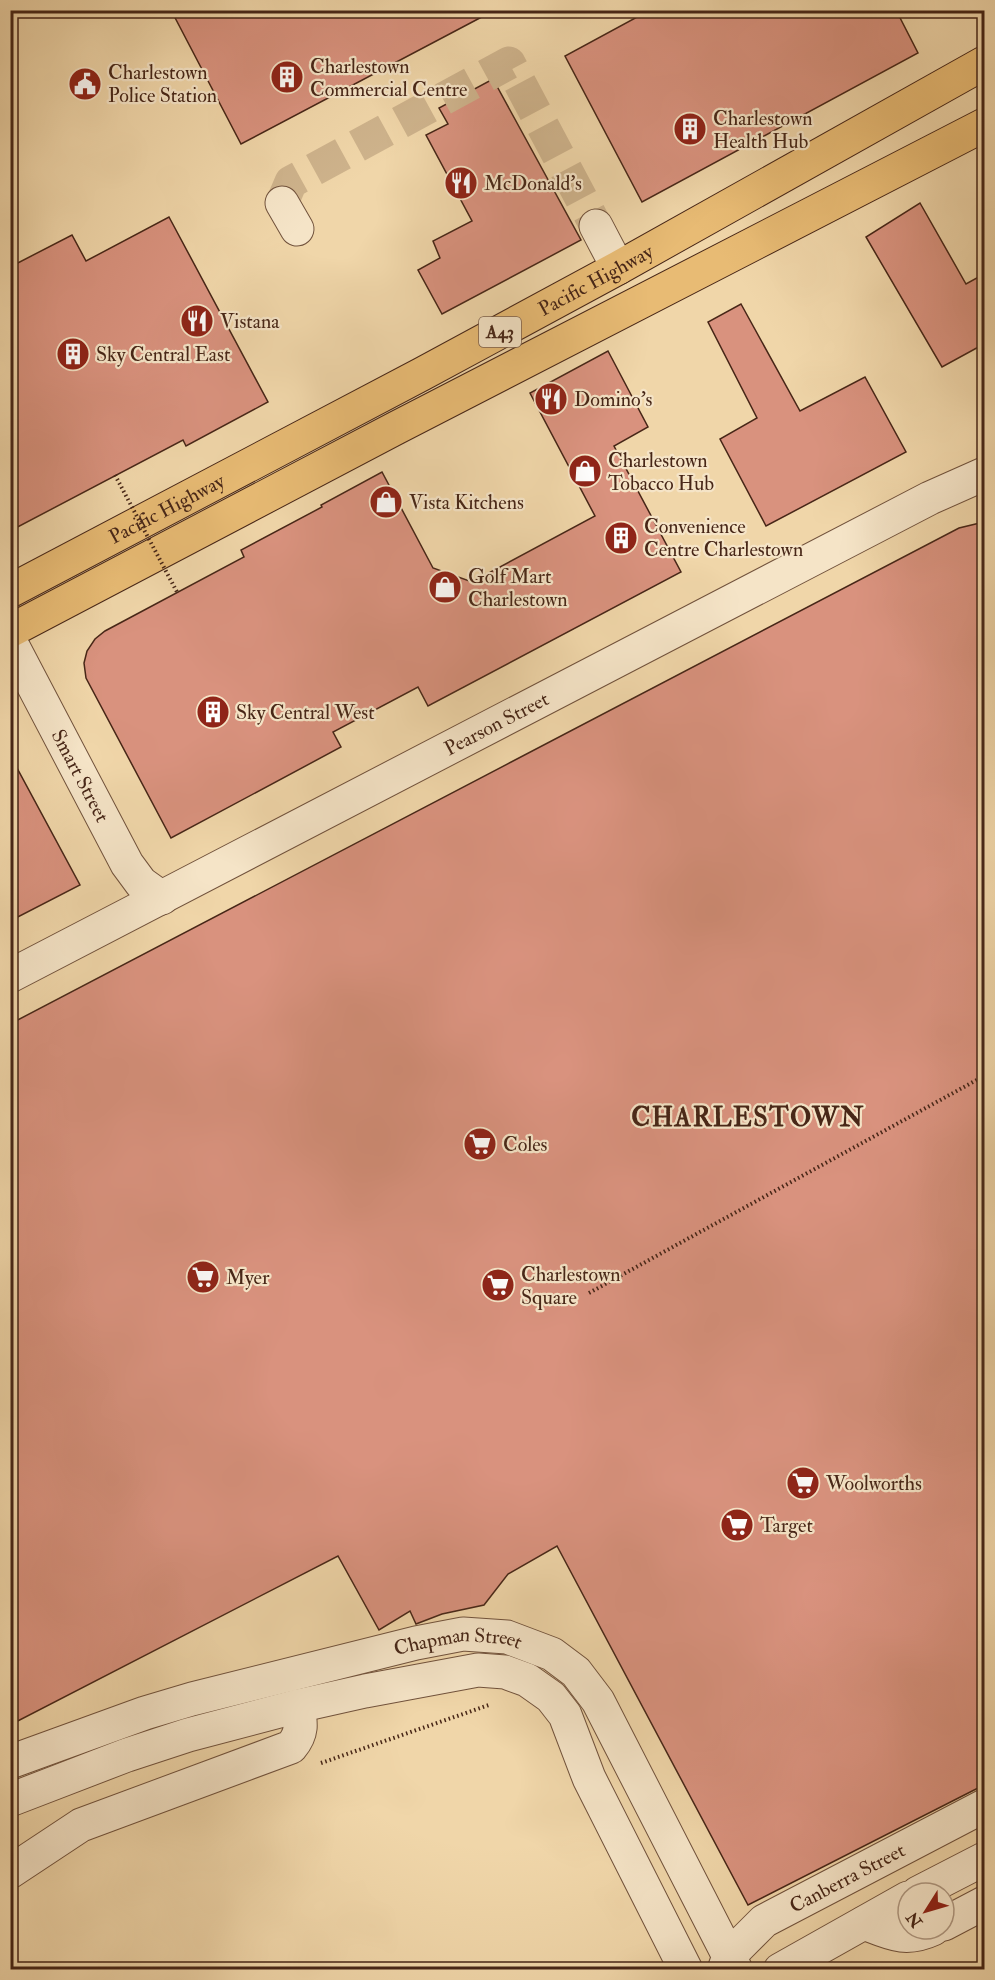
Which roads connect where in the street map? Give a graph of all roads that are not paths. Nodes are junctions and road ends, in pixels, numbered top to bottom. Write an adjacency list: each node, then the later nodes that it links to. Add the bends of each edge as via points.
1 (984, 63): 4 (highway, Pacific Highway / A43)
2 (984, 126): 7 (highway, Pacific Highway / A43)
3 (596, 226): 4 (street)
4 (618, 268): 6 (highway, Pacific Highway / A43)
5 (984, 474): 9 (street, Pearson Street, via 899,514)
6 (10, 591)
7 (10, 631)
8 (10, 641): 9 (street, Smart Street, via 127,864 141,883)
9 (162, 898): 10 (street, Pearson Street)
10 (10, 976)
11 (298, 1706): 13 (street, Chapman Street, via 188,1735); 16 (street, via 302,1725 291,1747 81,1825); 24 (street, Chapman Street, via 478,1670 505,1672 527,1680 550,1697 565,1715 589,1778)
12 (10, 1762): 23 (street, Chapman Street, via 192,1699 416,1643 463,1634 507,1637 552,1654 576,1672 598,1701)
13 (10, 1800)
14 (984, 1806): 23 (street, Canberra Street, via 764,1921)
15 (984, 1859): 17 (street)
16 (10, 1872)
17 (941, 1881)
18 (984, 1903): 20 (street)
19 (896, 1906): 21 (street)
20 (956, 1918)
21 (864, 1923): 22 (street); 25 (street)
22 (896, 1935)
23 (730, 1965)
24 (686, 1970)
25 (780, 1970)

